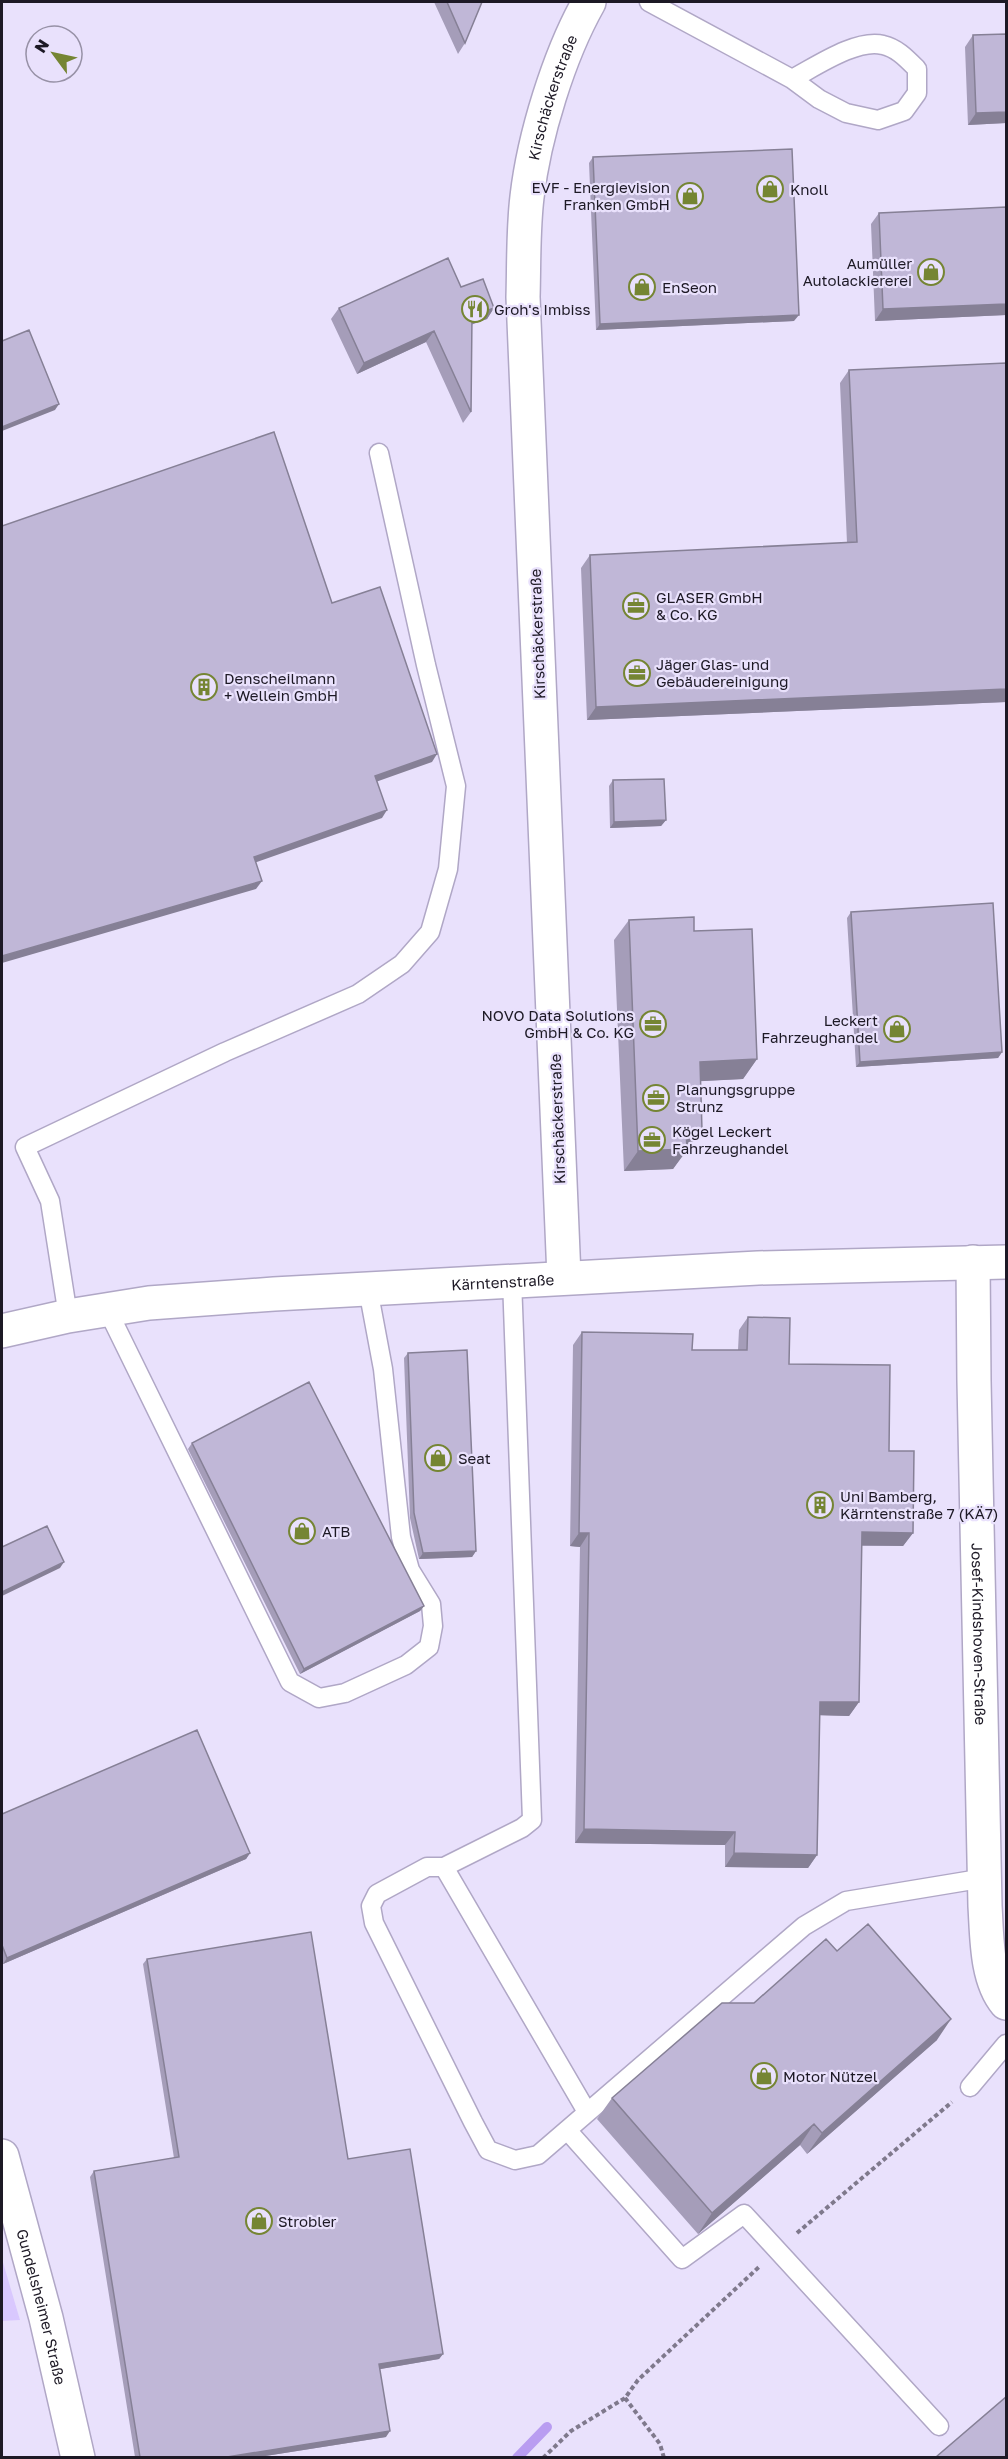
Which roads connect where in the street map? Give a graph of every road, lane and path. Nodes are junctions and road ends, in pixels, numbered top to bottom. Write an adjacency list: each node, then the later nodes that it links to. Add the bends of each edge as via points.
1 (589, 2): 7 (street, Kirschäckerstraße, via 553,87 538,144 527,197 523,297)
2 (649, 2): 3 (lane)
3 (792, 79): 3 (lane, via 846,113 878,120 904,111 916,93 917,69 902,53 882,44 858,46)
4 (379, 453): 11 (lane, via 456,786 448,869 430,932 402,964 358,994 25,1147 50,1201)
5 (974, 1262): 6 (street, Kärntenstraße); 7 (street, Kärntenstraße); 14 (street, Josef-Kindshoven-Straße)
6 (1006, 1262)
7 (564, 1277): 8 (street, Kärntenstraße)
8 (512, 1280): 9 (street, Kärntenstraße); 13 (lane, via 532,1820)
9 (368, 1289): 10 (street, Kärntenstraße); 10 (lane, via 383,1369 401,1537 410,1570 431,1604 434,1626 429,1647 406,1665 345,1693 319,1698 290,1682)
10 (107, 1309): 11 (street, Kärntenstraße)
11 (68, 1316): 12 (street, Kärntenstraße)
12 (2, 1331)
13 (444, 1867): 18 (lane); 19 (lane, via 427,1867 377,1894 371,1906 374,1923 488,2150 515,2160 538,2155)
14 (985, 1878): 15 (street, Josef-Kindshoven-Straße, via 987,1939 996,1985); 18 (lane, via 846,1901 804,1926)
15 (1006, 2003)
16 (1006, 2044): 17 (lane)
17 (970, 2086)
18 (586, 2112): 19 (lane)
19 (567, 2130): 21 (lane, via 682,2259 744,2214)
20 (2, 2156): 22 (street, Gundelsheimer Straße, via 46,2318)
21 (939, 2426)
22 (78, 2457)
23 (543, 2457): 24 (path, via 571,2431 625,2398 660,2444)
24 (664, 2457)

